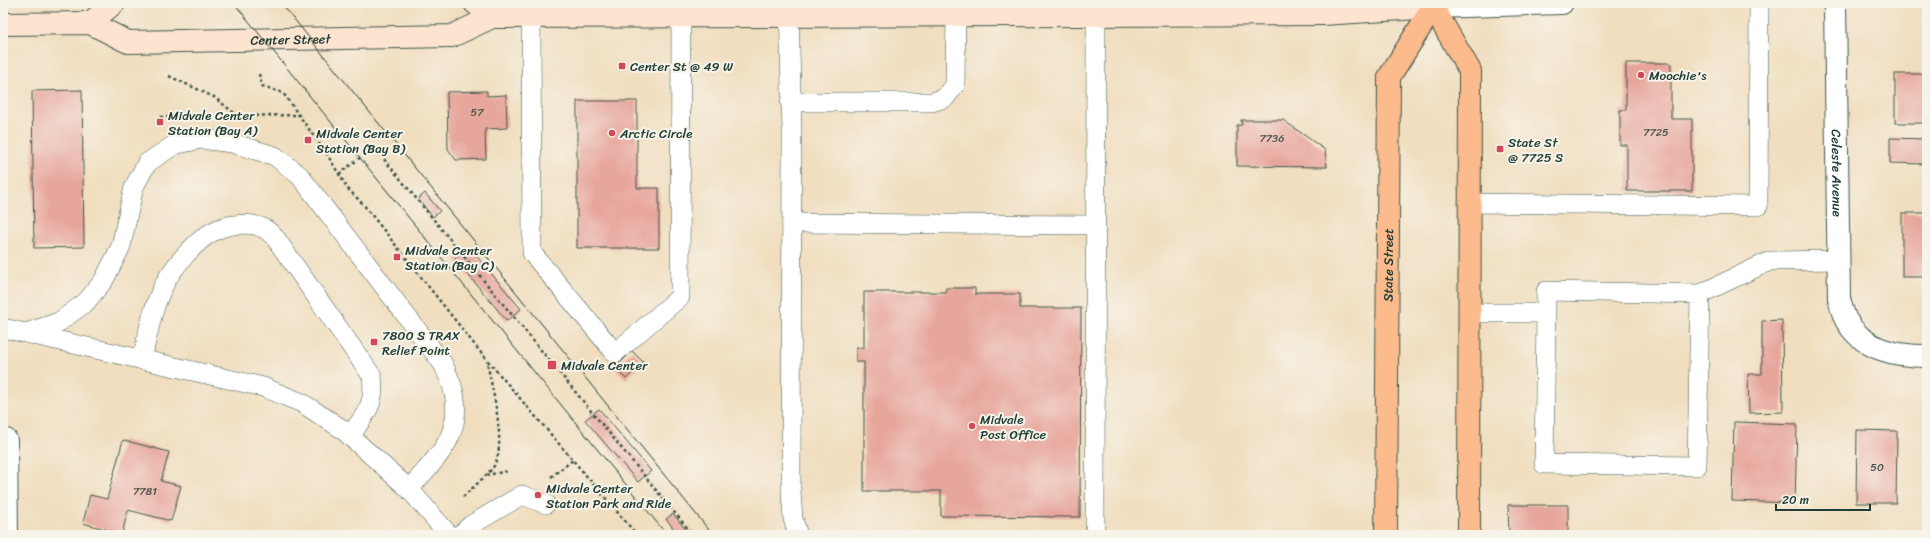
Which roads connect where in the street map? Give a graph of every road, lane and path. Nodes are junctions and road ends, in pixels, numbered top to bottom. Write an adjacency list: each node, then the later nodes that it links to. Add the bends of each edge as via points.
1 (114, 3): 17 (main road)
2 (475, 3): 15 (main road)
3 (1562, 3): 6 (street)
4 (1760, 3): 24 (lane, via 1758,206)
5 (1835, 3): 27 (street, Celeste Avenue)
6 (1433, 5): 7 (main road, Center Street, via 1322,14); 24 (main road, via 1470,71); 48 (main road, State Street, via 1389,76)
7 (1256, 8): 13 (main road, Center Street)
8 (789, 9): 9 (main road, Center Street); 12 (main road, Center Street); 21 (lane)
9 (872, 9): 14 (main road, Center Street)
10 (984, 9): 11 (main road, Center Street); 14 (main road, Center Street)
11 (1051, 9): 13 (main road, Center Street)
12 (691, 11): 16 (main road, Center Street); 16 (lane, via 680,297 615,353 532,253)
13 (1096, 14): 26 (lane)
14 (956, 15): 21 (lane, via 955,86 945,98 932,102)
15 (492, 17): 16 (main road, Center Street); 17 (main road, Center Street, via 452,36 128,42)
16 (531, 17)
17 (90, 23): 18 (main road, Center Street)
18 (3, 24)
19 (259, 74): 23 (path, via 262,86 283,93)
20 (169, 76): 22 (path, via 214,97)
21 (790, 102): 25 (lane)
22 (238, 116)
23 (339, 174): 35 (path, via 348,189 363,204); 45 (path, via 374,147)
24 (1470, 203): 29 (main road)
25 (792, 223): 26 (lane); 46 (lane, via 791,491 793,519)
26 (1095, 225): 47 (lane)
27 (1838, 260): 28 (lane, via 1770,260); 33 (street, Celeste Avenue, via 1839,299 1846,320 1860,336 1876,349 1897,355)
28 (1700, 294): 30 (lane, via 1546,291); 30 (lane, via 1697,466 1544,464)
29 (1470, 313): 30 (lane); 49 (main road)
30 (1546, 313)
31 (3, 328): 32 (lane)
32 (26, 333): 34 (lane); 38 (lane, via 59,322 86,302 104,280 121,246 134,187 147,163 174,145 200,139 232,143 275,156 300,176 443,364 454,393 455,423 445,449)
33 (1927, 356)
34 (142, 360): 36 (lane, via 263,387 302,402); 36 (lane, via 153,310 181,259 212,232 231,226 252,224 266,229 276,239 372,376 374,391 370,408)
35 (487, 360): 39 (path, via 499,425 499,448 492,468); 44 (path)
36 (350, 436): 38 (lane)
37 (6, 440): 41 (street)
38 (409, 488): 42 (lane)
39 (460, 500)
40 (546, 504): 43 (lane, via 522,495 470,525)
41 (7, 535)
42 (449, 535)
43 (460, 535)
44 (637, 535)
45 (693, 535)
46 (798, 535)
47 (1095, 535)
48 (1386, 535)
49 (1468, 535)

